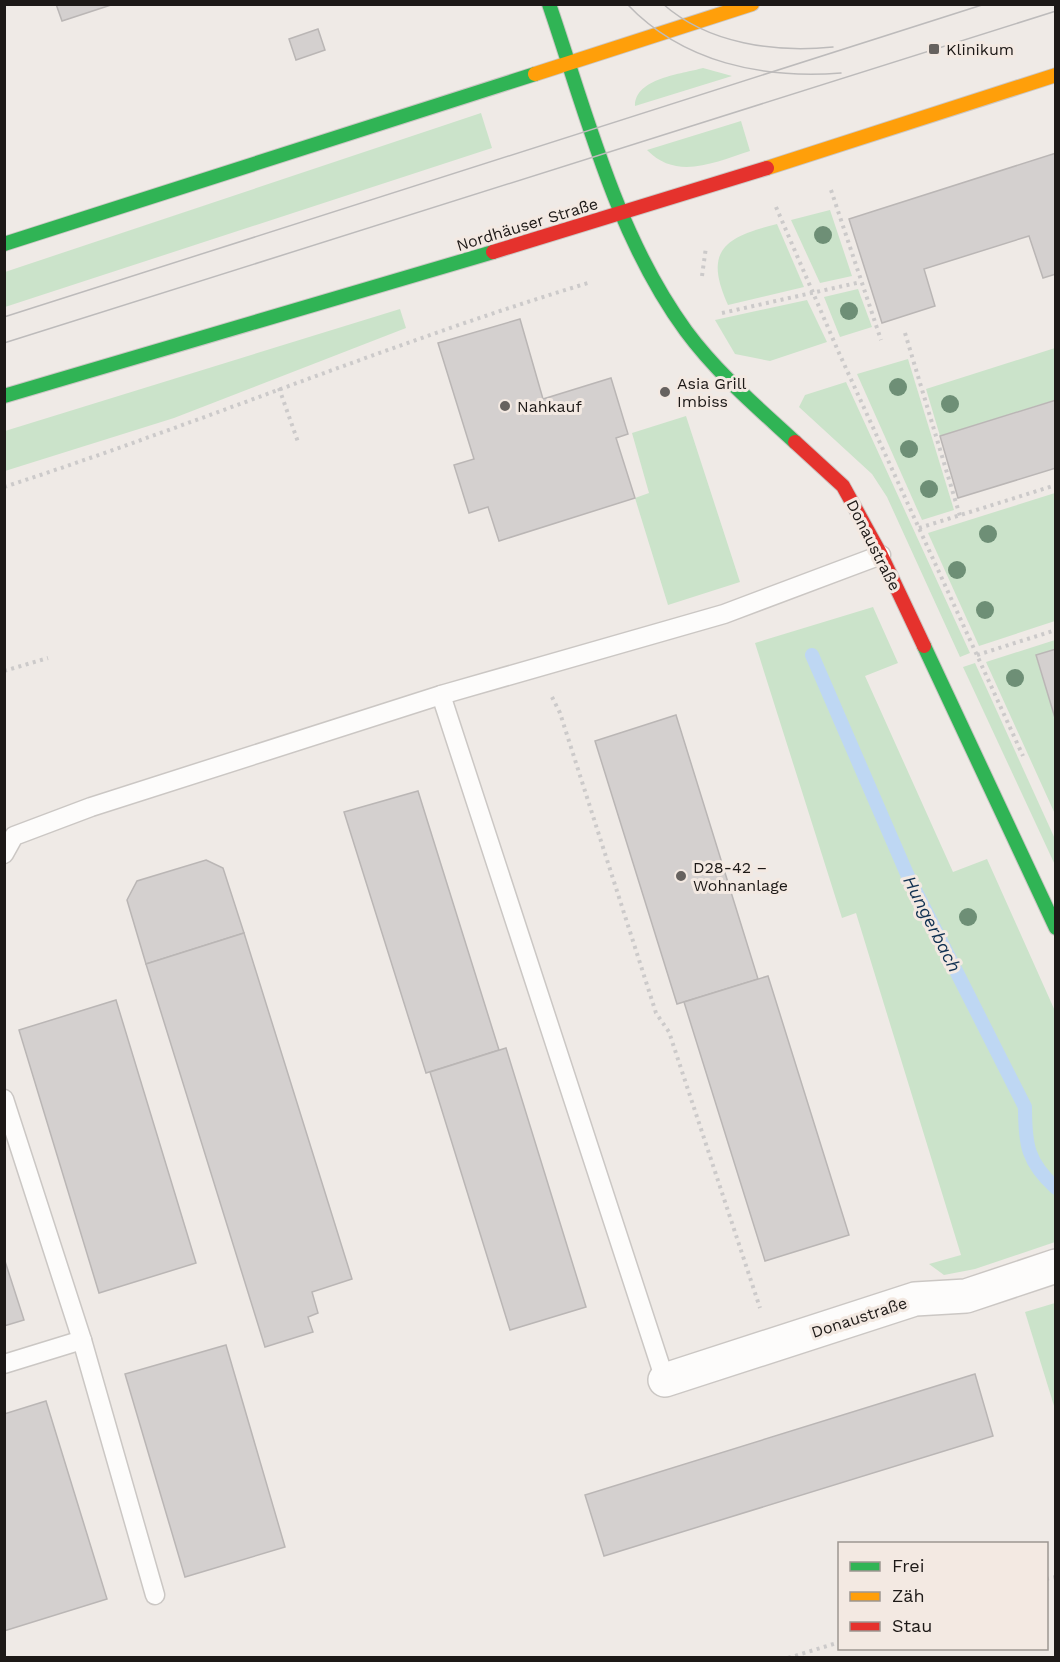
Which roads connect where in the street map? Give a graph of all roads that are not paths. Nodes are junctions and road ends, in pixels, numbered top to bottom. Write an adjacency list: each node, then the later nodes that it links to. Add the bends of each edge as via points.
1 (549, 4): 3 (main road, Donaustraße)
2 (752, 4): 3 (main road)
3 (570, 63): 5 (main road, Donaustraße); 6 (main road)
4 (1056, 75): 5 (main road, Nordhäuser Straße)
5 (620, 213): 7 (main road, Nordhäuser Straße); 8 (main road, Donaustraße, via 686,331 732,385 843,486)
6 (4, 244)
7 (4, 396)
8 (880, 555): 9 (lane, via 724,614); 11 (main road, Donaustraße)
9 (441, 695): 10 (lane, via 91,807 14,836); 16 (lane)
10 (4, 854)
11 (1056, 928)
12 (4, 1099): 14 (lane)
13 (1056, 1266): 16 (street, Donaustraße, via 966,1296 915,1299)
14 (82, 1340): 15 (lane); 17 (lane)
15 (4, 1364)
16 (665, 1380)
17 (155, 1595)

